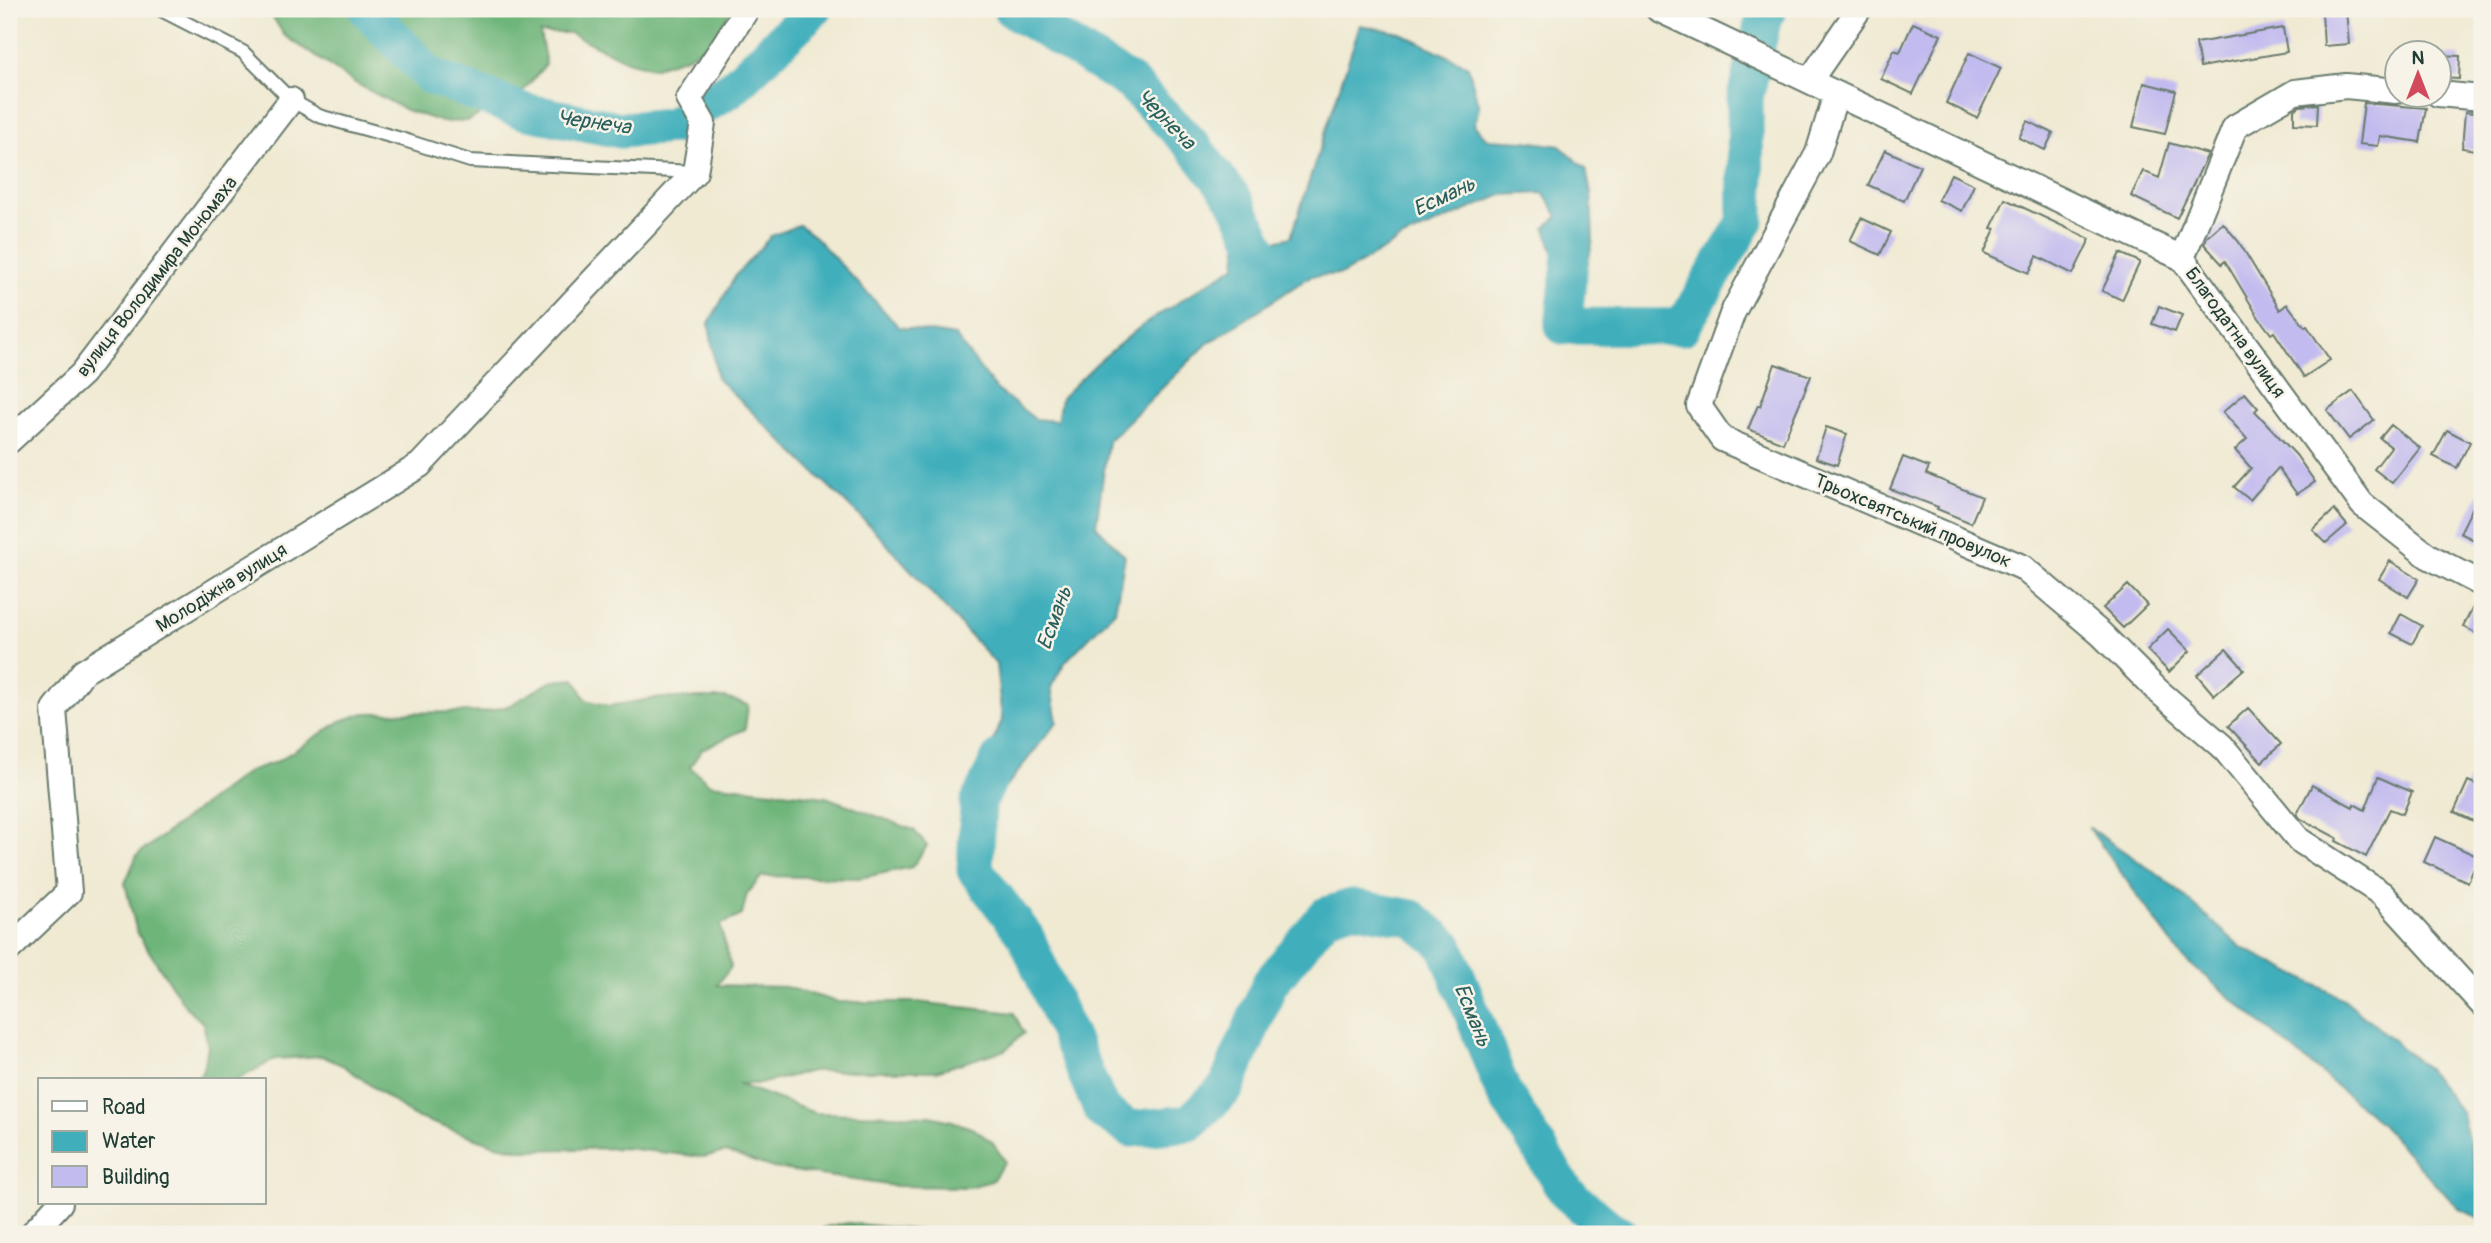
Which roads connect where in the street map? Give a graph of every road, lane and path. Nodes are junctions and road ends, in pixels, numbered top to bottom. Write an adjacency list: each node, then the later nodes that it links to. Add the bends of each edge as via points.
1 (159, 9): 10 (lane, via 243,52)
2 (747, 9): 11 (street, via 688,99 703,123)
3 (1658, 9): 5 (street, Благодатна вулиця)
4 (1859, 9): 5 (street)
5 (1800, 75): 7 (street, Благодатна вулиця)
6 (2382, 90): 12 (street, via 2346,86 2295,92 2235,127)
7 (1836, 94): 12 (street, Благодатна вулиця); 16 (street, Трьохсвятський провулок, via 1818,153 1733,312 1699,406 1722,439 2022,567 2222,746 2299,840 2382,894)
8 (2452, 95): 9 (street)
9 (2482, 98)
10 (291, 100): 11 (lane, via 319,116 470,161); 13 (street, вулиця Володимира Мономаха, via 82,374)
11 (695, 172): 15 (street, Молодіжна вулиця, via 420,465 83,672 54,709 69,892)
12 (2182, 258): 14 (street, Благодатна вулиця, via 2361,504 2428,556)
13 (9, 441)
14 (2482, 584)
15 (9, 949)
16 (2482, 1004)
17 (59, 1204): 18 (street)
18 (32, 1234)

